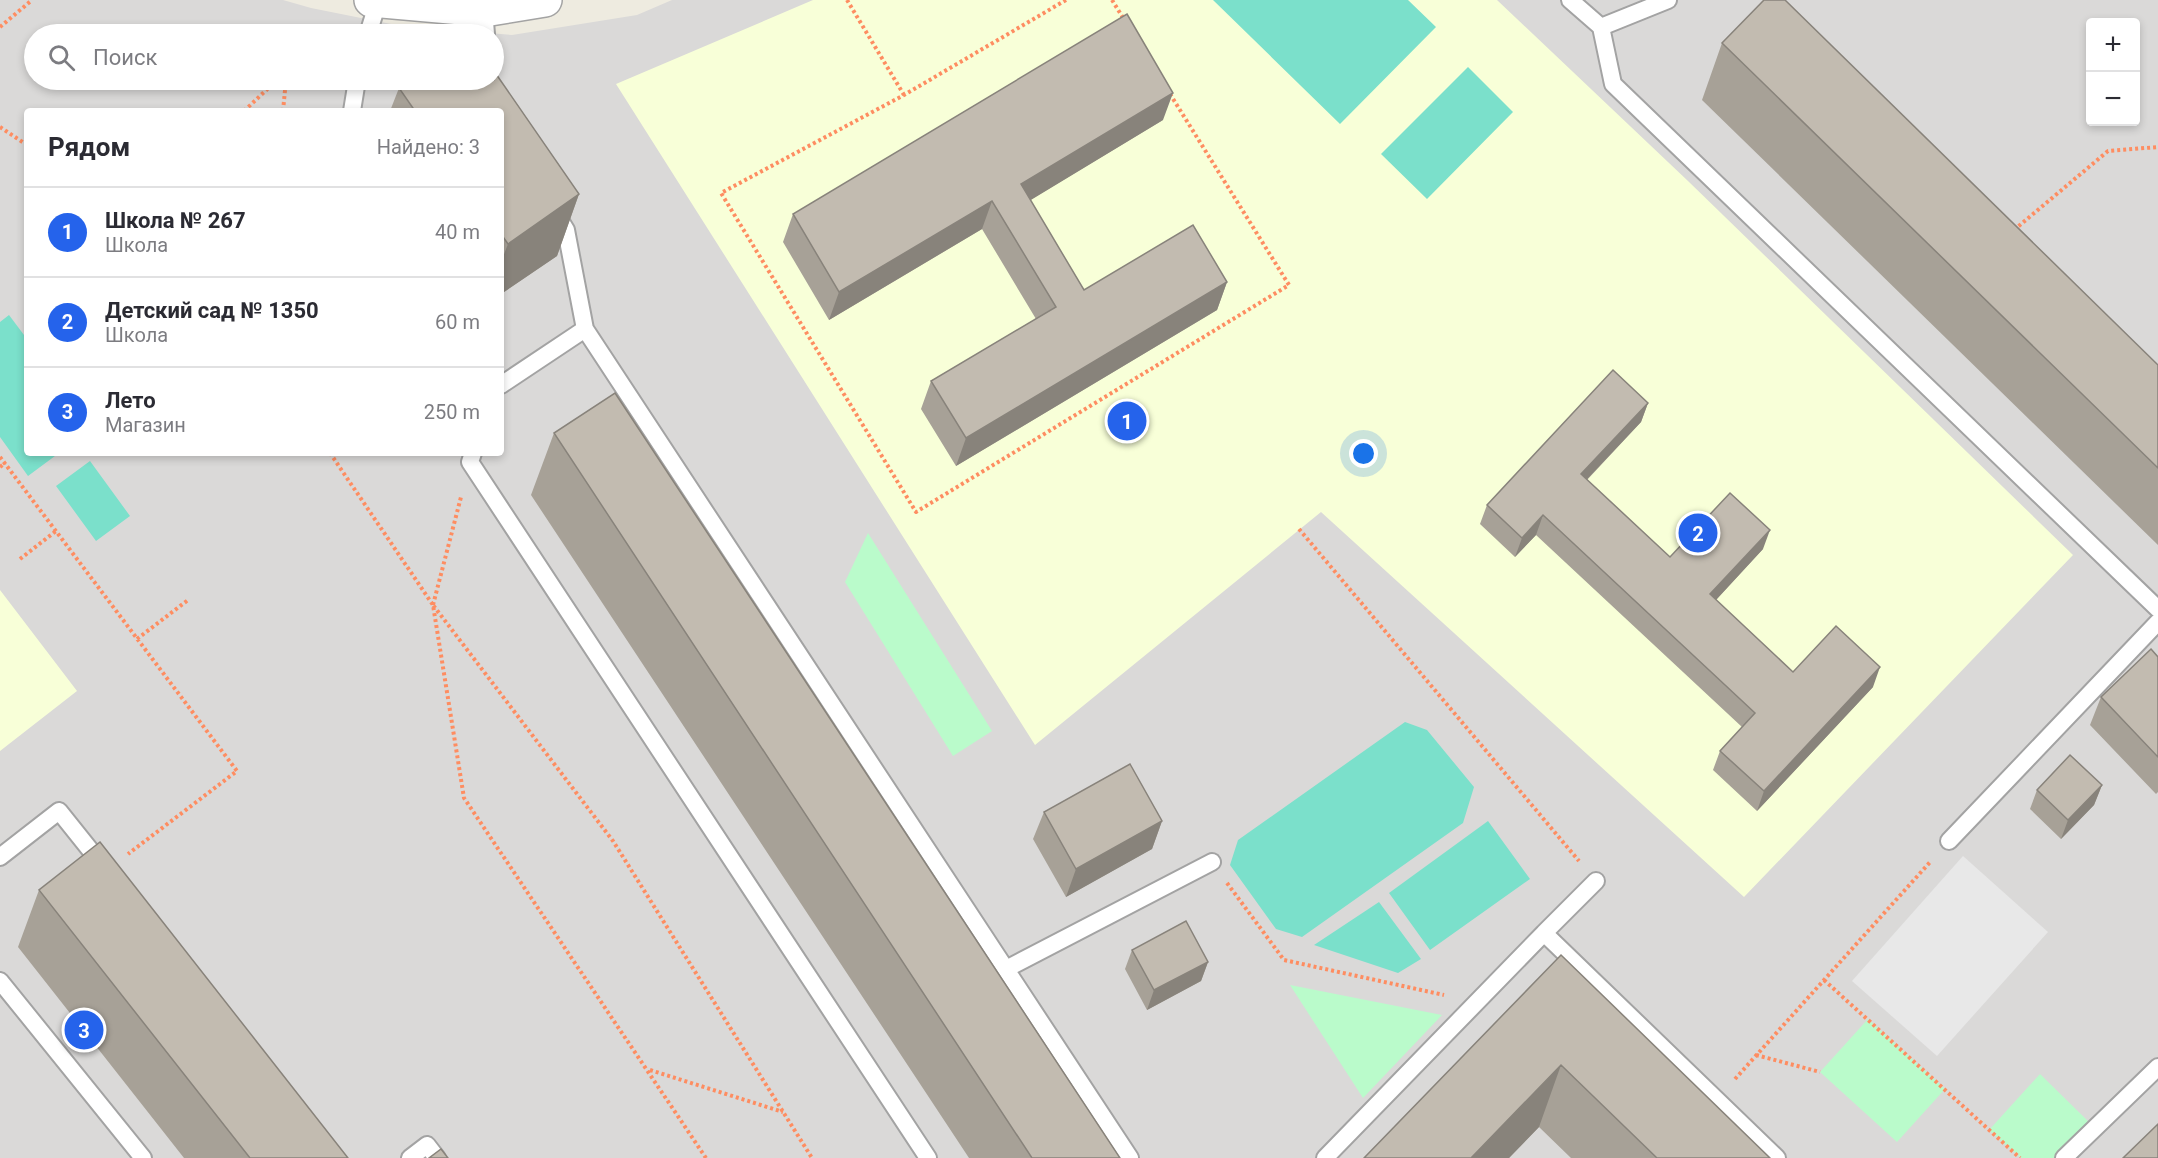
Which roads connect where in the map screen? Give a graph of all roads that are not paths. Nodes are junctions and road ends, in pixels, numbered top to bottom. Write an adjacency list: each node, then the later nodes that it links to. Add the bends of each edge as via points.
1 (545, 0): 5 (street)
2 (1570, 0): 7 (lane)
3 (1668, 0): 7 (lane)
4 (374, 1): 5 (street); 6 (lane)
5 (485, 22)
6 (370, 24)
7 (1601, 27): 14 (lane, via 1613,84)
8 (355, 90): 9 (lane)
9 (352, 108)
10 (548, 201): 11 (lane, via 566,230)
11 (585, 329): 12 (lane); 22 (lane)
12 (504, 383)
13 (472, 457): 28 (lane)
14 (2158, 609)
15 (2158, 622): 16 (lane)
16 (1949, 841)
17 (0, 857): 19 (lane, via 60,811)
18 (1212, 862): 22 (lane)
19 (110, 875)
20 (1596, 881): 21 (lane)
21 (1544, 933): 30 (lane); 31 (lane)
22 (1006, 969): 29 (lane)
23 (0, 981): 25 (lane)
24 (2158, 1067): 32 (lane)
25 (143, 1158)
26 (410, 1158): 27 (lane, via 427,1145)
27 (437, 1158)
28 (928, 1158)
29 (1130, 1158)
30 (1324, 1158)
31 (1778, 1158)
32 (2064, 1158)

